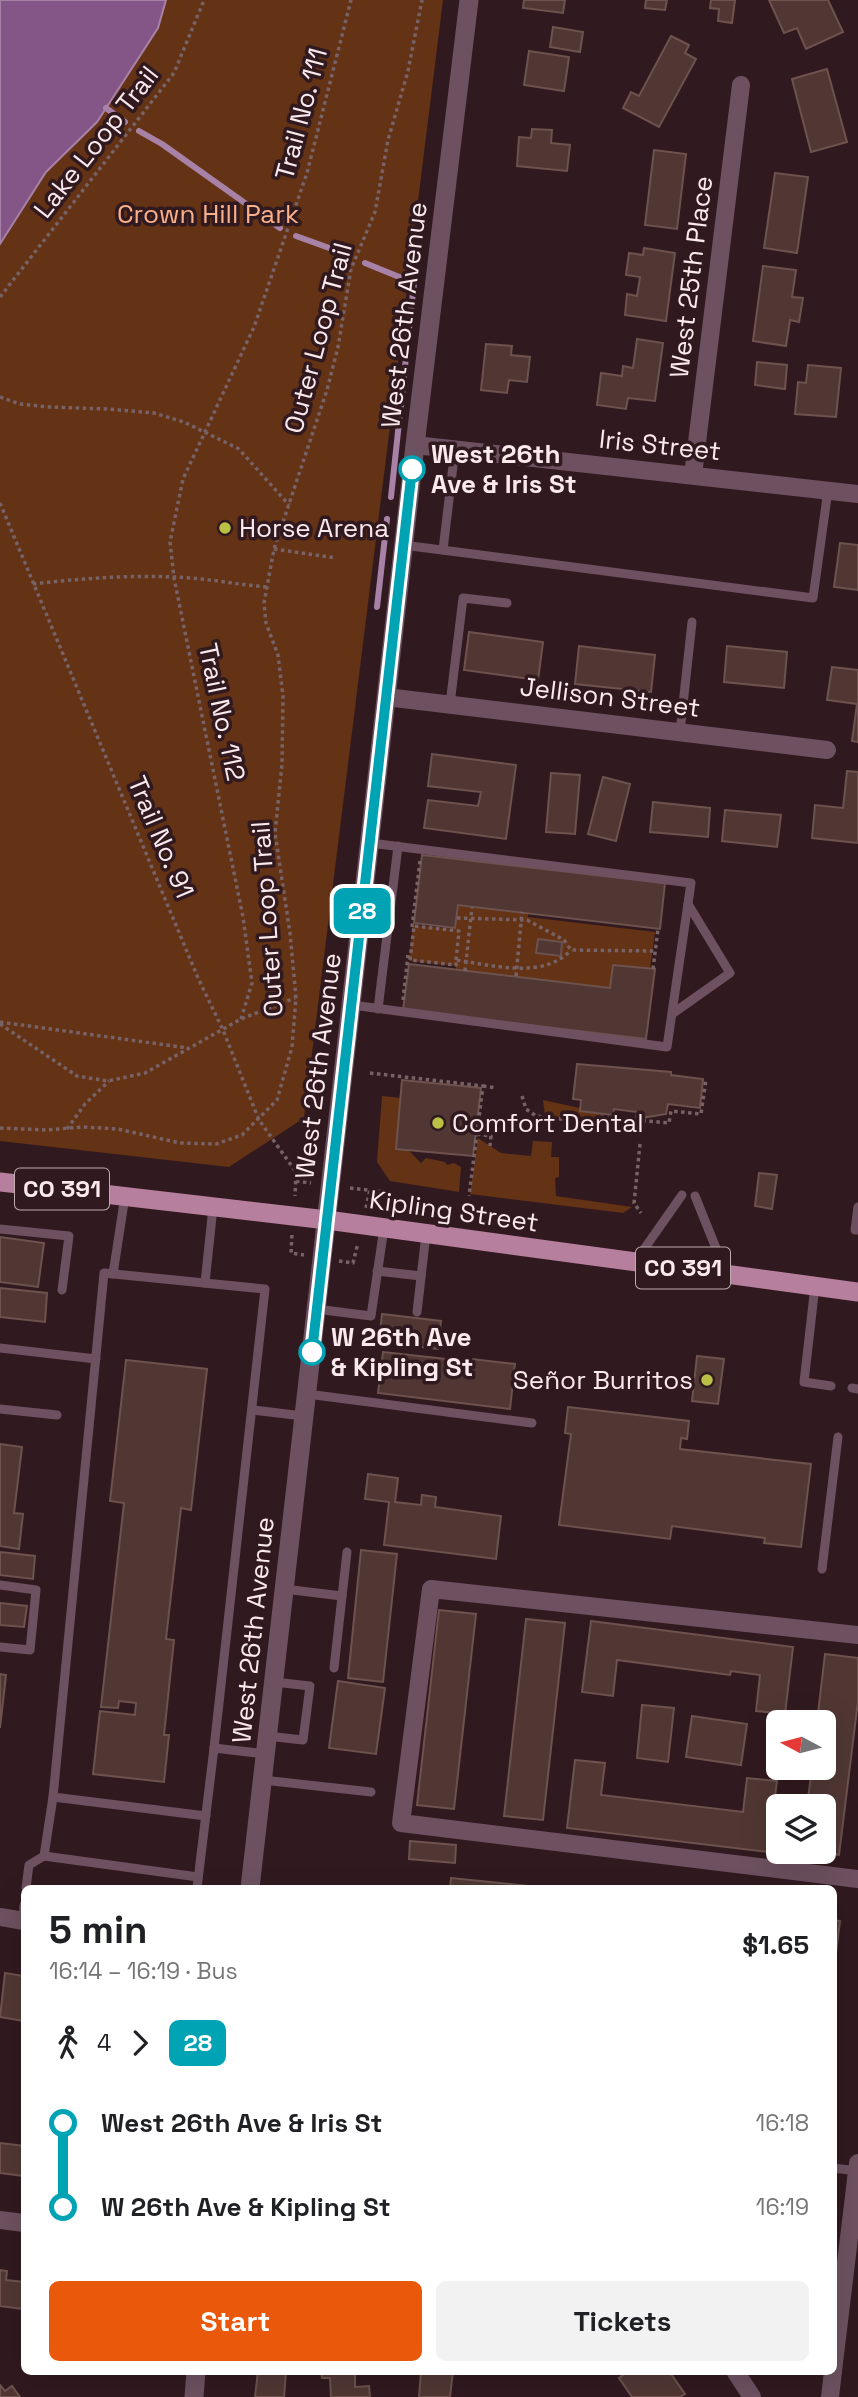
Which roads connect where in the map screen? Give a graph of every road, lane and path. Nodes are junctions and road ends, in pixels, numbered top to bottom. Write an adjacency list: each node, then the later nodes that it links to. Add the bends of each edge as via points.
1 (204, 0): 6 (path, Lake Loop Trail, via 174,73)
2 (351, 0): 8 (path, Trail No. 111, via 307,173 254,327)
3 (422, 0): 15 (path, Outer Loop Trail, via 375,212 351,269 327,390)
4 (469, 0): 9 (street, West 26th Avenue)
5 (741, 85): 11 (street, West 25th Place)
6 (0, 297)
7 (0, 397): 8 (path, via 49,408 155,413)
8 (205, 432): 15 (path, via 239,449); 20 (path, Trail No. 111, via 183,479 170,542)
9 (415, 444): 10 (street, Iris Street); 16 (street, West 26th Avenue)
10 (455, 449): 11 (street, Iris Street); 18 (lane)
11 (693, 475): 12 (street, Iris Street)
12 (828, 490): 13 (street, Iris Street); 18 (lane, via 813,598)
13 (858, 494)
14 (0, 503): 21 (path, Trail No. 91)
15 (289, 505): 17 (path, Outer Loop Trail)
16 (403, 545): 18 (lane); 25 (street, West 26th Avenue)
17 (274, 550): 19 (path); 22 (path, Outer Loop Trail)
18 (443, 550)
19 (336, 558)
20 (174, 578): 21 (path, via 93,577); 22 (path); 52 (path, Trail No. 112, via 243,917 252,983)
21 (33, 584): 54 (path, Trail No. 91)
22 (267, 587): 47 (path, Outer Loop Trail, via 266,623 278,655 284,696 275,834)
23 (506, 603): 26 (lane, via 463,598)
24 (692, 622): 27 (lane)
25 (386, 697): 26 (street, Jellison Street); 29 (street, West 26th Avenue)
26 (450, 704): 27 (street, Jellison Street)
27 (680, 732): 28 (street, Jellison Street)
28 (827, 750)
29 (370, 843): 30 (lane); 48 (street, West 26th Avenue)
30 (398, 846): 31 (lane); 49 (lane)
31 (421, 849): 32 (lane, via 691,883); 50 (path)
32 (688, 903): 51 (lane); 51 (lane, via 730,973)
33 (472, 906): 36 (path)
34 (522, 912): 37 (path)
35 (457, 918): 36 (path)
36 (471, 918): 37 (path); 42 (path)
37 (522, 920): 39 (path, via 564,940); 43 (path)
38 (658, 929): 40 (path)
39 (571, 950): 40 (path); 43 (path, via 563,959)
40 (655, 951): 44 (path)
41 (456, 960): 41 (path, via 456,965 410,960 414,926 459,931); 42 (path)
42 (467, 961): 43 (path); 45 (path)
43 (516, 968): 46 (path)
44 (653, 969)
45 (466, 971)
46 (516, 976)
47 (296, 998): 52 (path); 62 (path, Outer Loop Trail, via 292,1047 277,1100)
48 (352, 1005): 49 (lane); 77 (street, West 26th Avenue)
49 (378, 1009): 50 (lane)
50 (401, 1012): 51 (lane, via 667,1047)
51 (672, 1014)
52 (241, 1019): 54 (path)
53 (0, 1023): 55 (path); 58 (path, via 77,1076)
54 (223, 1030): 55 (path); 62 (path, Trail No. 91)
55 (191, 1048): 58 (path, via 145,1073)
56 (370, 1073): 59 (path)
57 (706, 1079): 61 (path, via 701,1114 671,1111 669,1123 536,1116 526,1109)
58 (110, 1081): 64 (path)
59 (483, 1086): 60 (path); 65 (path)
60 (496, 1088)
61 (522, 1096)
62 (259, 1120): 64 (path, Outer Loop Trail, via 242,1135 216,1144 180,1143 118,1129); 68 (path, Trail No. 91, via 296,1172)
63 (0, 1128): 64 (path, Outer Loop Trail)
64 (67, 1129)
65 (477, 1135): 67 (path, via 491,1136); 72 (path)
66 (640, 1143): 76 (path, via 634,1203)
67 (490, 1146)
68 (296, 1181)
69 (0, 1182): 71 (main road, Kipling Street / CO 391)
70 (682, 1195): 82 (lane)
71 (125, 1196): 75 (main road, Kipling Street / CO 391); 84 (lane)
72 (469, 1196)
73 (695, 1196): 85 (lane)
74 (858, 1206): 80 (lane)
75 (213, 1207): 77 (main road, Kipling Street / CO 391); 87 (lane)
76 (641, 1213)
77 (327, 1220): 78 (main road, Kipling Street / CO 391); 91 (street, West 26th Avenue)
78 (384, 1228): 81 (main road, Kipling Street / CO 391); 83 (lane)
79 (0, 1229): 89 (lane, via 69,1236)
80 (858, 1230)
81 (426, 1234): 82 (main road, Kipling Street / CO 391); 86 (lane)
82 (635, 1262): 85 (main road, Kipling Street / CO 391)
83 (377, 1271): 86 (lane); 91 (lane, via 371,1316)
84 (113, 1274): 87 (lane); 94 (lane, via 104,1273)
85 (727, 1275): 88 (main road, Kipling Street / CO 391)
86 (421, 1276): 92 (lane)
87 (205, 1283): 98 (lane, via 265,1289)
88 (815, 1286): 90 (main road, Kipling Street / CO 391); 95 (lane, via 803,1382)
89 (62, 1290)
90 (858, 1292)
91 (316, 1309): 96 (street, West 26th Avenue)
92 (417, 1312)
93 (0, 1348): 94 (lane)
94 (96, 1359): 116 (lane)
95 (831, 1386)
96 (307, 1394): 100 (street, West 26th Avenue); 101 (lane)
97 (0, 1409): 99 (lane)
98 (253, 1410): 100 (lane); 113 (lane)
99 (57, 1415)
100 (304, 1416): 106 (street, West 26th Avenue)
101 (532, 1423)
102 (838, 1437): 104 (lane)
103 (347, 1552): 107 (lane)
104 (822, 1569)
105 (0, 1585): 109 (lane, via 36,1590 30,1650)
106 (284, 1589): 107 (lane); 111 (street, West 26th Avenue)
107 (342, 1596): 110 (lane)
108 (858, 1635): 120 (street, via 431,1589 401,1823)
109 (0, 1647)
110 (334, 1668)
111 (274, 1682): 112 (street, West 26th Avenue); 112 (lane, via 310,1686 303,1740)
112 (266, 1745): 113 (lane); 114 (street, West 26th Avenue)
113 (215, 1748): 117 (lane)
114 (262, 1780): 115 (lane); 123 (street, West 26th Avenue)
115 (371, 1792)
116 (53, 1797): 117 (lane); 118 (lane)
117 (206, 1816): 119 (lane)
118 (44, 1856): 119 (lane); 121 (lane, via 29,1865)
119 (198, 1877): 122 (lane)
120 (858, 1879)
121 (26, 1885)
122 (197, 1885)
123 (250, 1885)
124 (21, 1915): 125 (street)
125 (0, 1917)
126 (858, 2167): 127 (lane); 128 (street)
127 (837, 2168)
128 (854, 2218): 131 (street)
129 (0, 2220): 130 (street)
130 (21, 2223)
131 (837, 2342)
132 (196, 2375): 135 (street)
133 (738, 2375): 136 (street)
134 (833, 2375): 137 (street)
135 (194, 2397)
136 (752, 2397)
137 (830, 2397)

